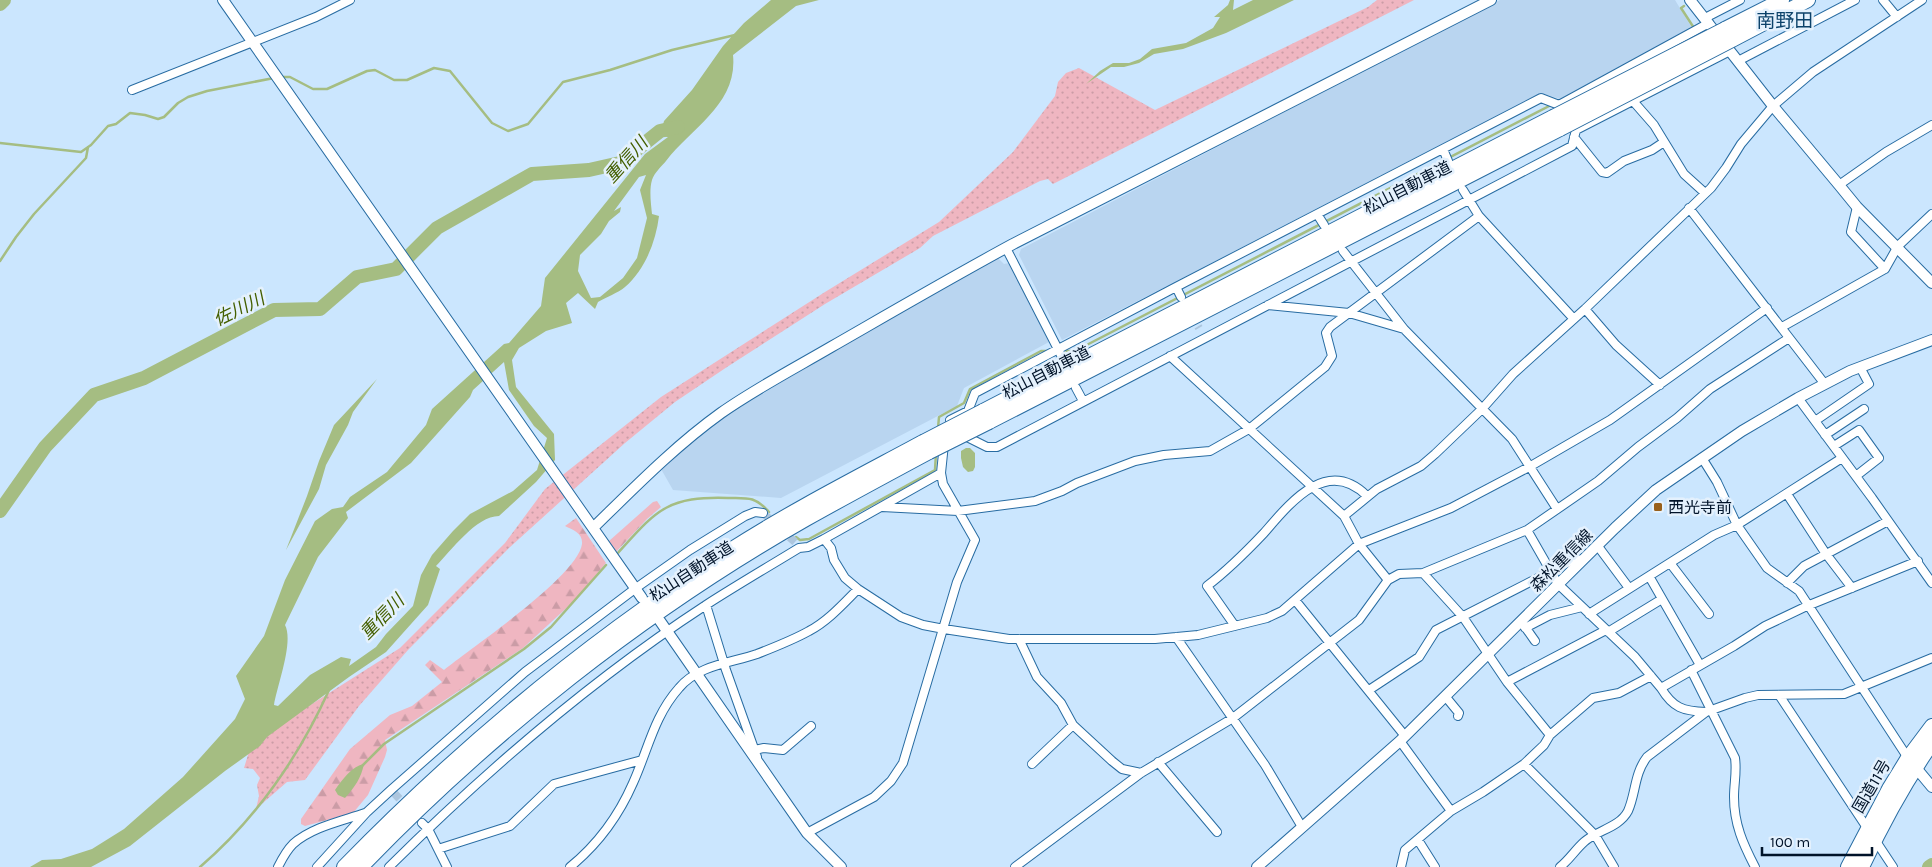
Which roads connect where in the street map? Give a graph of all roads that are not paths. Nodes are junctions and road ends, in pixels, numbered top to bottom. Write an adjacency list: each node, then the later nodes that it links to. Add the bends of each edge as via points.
1 (224, 0): 14 (street)
2 (350, 0): 14 (street)
3 (1491, 0): 35 (street)
4 (1690, 0): 12 (street)
5 (1740, 0): 12 (street)
6 (1782, 0): 13 (highway, 松山自動車道)
7 (1808, 0): 13 (highway, 松山自動車道)
8 (1855, 0): 15 (street)
9 (1883, 0): 11 (street)
10 (1922, 0): 11 (street)
11 (1898, 17): 18 (street, via 1813,72)
12 (1707, 21): 13 (street); 22 (street, via 1559,105 1541,98)
13 (1729, 40): 15 (street); 17 (street); 68 (highway, 松山自動車道, bridge, via 1557,123)
14 (256, 46): 16 (street); 84 (street)
15 (1738, 61): 18 (street)
16 (132, 90)
17 (1633, 101): 20 (street, via 1576,130); 21 (street)
18 (1773, 106): 24 (street); 26 (street)
19 (1932, 125): 24 (street)
20 (1574, 137): 21 (street, via 1607,174); 27 (street, via 1572,146)
21 (1664, 142): 26 (street, via 1684,174)
22 (1443, 149): 23 (street); 30 (street)
23 (1448, 161)
24 (1839, 185): 28 (street)
25 (1463, 190): 27 (street)
26 (1705, 193): 29 (street)
27 (1469, 200): 32 (street); 37 (street)
28 (1857, 207): 34 (street); 38 (street, via 1851,232)
29 (1689, 208): 44 (street); 45 (street)
30 (1317, 214): 33 (street); 40 (street)
31 (1932, 214): 34 (street)
32 (1479, 216): 41 (street); 47 (street)
33 (1324, 225)
34 (1898, 246): 38 (street); 39 (street)
35 (1006, 248): 52 (street); 84 (street, via 722,412 647,476)
36 (1343, 251): 37 (street)
37 (1351, 261): 41 (street); 43 (street)
38 (1884, 269): 49 (street)
39 (1932, 283)
40 (1176, 287): 42 (street); 52 (street)
41 (1376, 293): 46 (street); 48 (street)
42 (1182, 296)
43 (1268, 305): 46 (street); 53 (street, via 1203,334)
44 (1585, 308): 47 (street); 57 (street, via 1616,345)
45 (1767, 308): 49 (street); 57 (street)
46 (1349, 313): 48 (street); 64 (street, via 1326,334 1332,356 1325,367)
47 (1573, 318): 61 (street, via 1513,374)
48 (1404, 328): 61 (street)
49 (1782, 328): 50 (street)
50 (1789, 338): 56 (street); 78 (street, via 1710,389 1598,480)
51 (1932, 340): 55 (street, 森松重信線)
52 (1058, 348): 54 (street); 65 (street, via 975,393 968,411 946,422)
53 (1170, 356): 60 (street); 64 (street)
54 (1063, 360)
55 (1860, 368): 56 (street, 森松重信線); 63 (street, via 1869,384)
56 (1824, 383): 59 (street, 森松重信線)
57 (1660, 385): 71 (street, via 1610,420)
58 (1076, 388): 60 (street)
59 (1798, 398): 63 (street); 69 (street, 森松重信線)
60 (1083, 401): 65 (street, via 996,447 987,447 960,434)
61 (1482, 409): 71 (street, via 1512,439); 76 (street, via 1422,466)
62 (1864, 409): 66 (street)
63 (1815, 421): 66 (street)
64 (1249, 429): 74 (street); 79 (street, via 1210,451 1164,454 1135,461 1035,501)
65 (945, 435): 72 (street)
66 (1825, 435): 67 (street)
67 (1834, 446): 70 (street); 73 (street, via 1859,430 1879,458)
68 (926, 447): 166 (highway, 松山自動車道, via 799,509 661,595 538,689 422,790); 167 (highway, 松山自動車道, via 728,567 605,650 481,753)
69 (1702, 458): 83 (street); 88 (street, 森松重信線, via 1656,490)
70 (1842, 458): 73 (street); 75 (street)
71 (1529, 467): 78 (street); 87 (street, via 1451,508)
72 (941, 473): 77 (street); 79 (street, via 943,484)
73 (1856, 476): 82 (street)
74 (1313, 488): 76 (street, via 1324,482 1341,480); 81 (street); 115 (street, via 1292,501 1242,556 1207,586)
75 (1786, 494): 83 (street); 89 (street)
76 (1367, 496): 81 (street)
77 (880, 507): 79 (street); 86 (street)
78 (1557, 508): 85 (street)
79 (958, 511): 116 (street, via 975,540 957,582)
80 (763, 513): 100 (street, via 745,516)
81 (1344, 516): 87 (street)
82 (1888, 520): 89 (street); 91 (street)
83 (1738, 526): 92 (street, via 1714,534); 97 (street, via 1767,568)
84 (594, 527): 100 (street)
85 (1527, 530): 93 (street); 94 (street)
86 (824, 539): 103 (street, via 844,578); 107 (street, via 808,547 797,545)
87 (1360, 544): 96 (street); 106 (street)
88 (1597, 545): 90 (street, 森松重信線); 101 (street)
89 (1826, 554): 97 (street, via 1804,566); 102 (street)
90 (1582, 560): 93 (street, via 1575,559); 98 (street, 森松重信線)
91 (1918, 561): 99 (street); 102 (street)
92 (1670, 563): 95 (street); 111 (street)
93 (1551, 572): 98 (street); 112 (street)
94 (1423, 573): 96 (street, via 1399,574); 112 (street)
95 (1649, 576): 101 (street); 105 (street)
96 (1388, 580): 122 (street, via 1359,620)
97 (1787, 582): 108 (street, via 1799,591)
98 (1558, 584): 109 (street); 114 (street, 森松重信線)
99 (1932, 584)
100 (636, 588): 104 (street); 155 (street, via 525,672)
101 (1629, 588): 110 (street)
102 (1852, 588): 108 (street)
103 (858, 589): 116 (street, via 901,617); 125 (street, via 810,631 757,654)
104 (642, 598)
105 (1662, 599): 117 (street); 126 (street)
106 (1295, 600): 115 (street, via 1267,618); 122 (street)
107 (706, 605): 118 (street); 125 (street)
108 (1807, 606): 126 (street, via 1765,626); 131 (street)
109 (1582, 607): 110 (street); 114 (street)
110 (1589, 614): 117 (street)
111 (1709, 614)
112 (1463, 616): 123 (street); 133 (street, via 1436,630 1419,657)
113 (660, 621): 118 (street)
114 (1523, 624): 121 (street); 123 (street, 森松重信線)
115 (1235, 626): 119 (street)
116 (944, 629): 120 (street); 159 (street, via 903,763 891,781 874,797)
117 (1607, 631): 129 (street); 130 (street)
118 (667, 632): 128 (street); 156 (street, via 545,726)
119 (1176, 637): 120 (street); 138 (street)
120 (1019, 639): 140 (street, via 1037,677 1061,703)
121 (1535, 641)
122 (1331, 642): 133 (street); 138 (street)
123 (1488, 653): 130 (street); 135 (street, 森松重信線)
124 (1932, 658): 131 (street)
125 (724, 663): 128 (street); 145 (street)
126 (1700, 665): 127 (street)
127 (1691, 670): 132 (street); 136 (street)
128 (696, 673): 146 (street, via 679,687 656,724); 149 (street)
129 (1651, 676): 132 (street); 142 (street, via 1619,693 1593,698)
130 (1507, 682): 142 (street)
131 (1861, 686): 134 (street, via 1844,694); 148 (street)
132 (1661, 688): 136 (street, via 1677,707)
133 (1369, 690): 143 (street)
134 (1779, 695): 136 (street, via 1758,694); 161 (street)
135 (1445, 696): 137 (street); 143 (street, 森松重信線)
136 (1709, 711): 160 (street, via 1646,757 1636,778 1628,811 1614,825); 178 (street, via 1735,758 1735,814 1740,838)
137 (1458, 716)
138 (1233, 718): 147 (street); 157 (street)
139 (811, 726): 145 (street, via 783,750)
140 (1073, 726): 150 (street); 152 (street, via 1122,769)
141 (1932, 726): 148 (highway, 国道11号)
142 (1550, 735): 151 (street)
143 (1402, 739): 154 (street); 157 (street, 森松重信線)
144 (1932, 743): 148 (highway, 国道11号)
145 (755, 750): 149 (street)
146 (642, 760): 163 (street, via 554,784 510,826); 170 (street, via 622,806 594,844)
147 (1158, 762): 152 (street); 158 (street)
148 (1912, 762): 153 (street); 161 (highway, 国道11号)
149 (759, 764): 159 (street)
150 (1032, 764)
151 (1524, 764): 154 (street); 160 (street)
152 (1140, 773): 172 (street)
153 (1931, 785)
154 (1451, 811): 162 (street)
155 (367, 812): 164 (street, via 302,838 292,845); 165 (street)
156 (425, 826): 163 (street); 168 (street)
157 (1302, 827): 173 (street, 森松重信線)
158 (1217, 832)
159 (807, 833): 171 (street)
160 (1595, 835): 176 (street); 177 (street)
161 (1871, 835): 179 (highway, 国道11号); 180 (highway, 国道11号); 181 (street)
162 (1418, 840): 174 (street, via 1405,850); 175 (street)
163 (438, 849): 169 (street)
164 (278, 867)
165 (317, 867)
166 (344, 867)
167 (361, 867)
168 (389, 867)
169 (448, 867)
170 (570, 867)
171 (841, 867)
172 (1015, 867)
173 (1257, 867)
174 (1401, 867)
175 (1435, 867)
176 (1560, 867)
177 (1614, 867)
178 (1755, 867)
179 (1848, 867)
180 (1862, 867)
181 (1893, 867)

